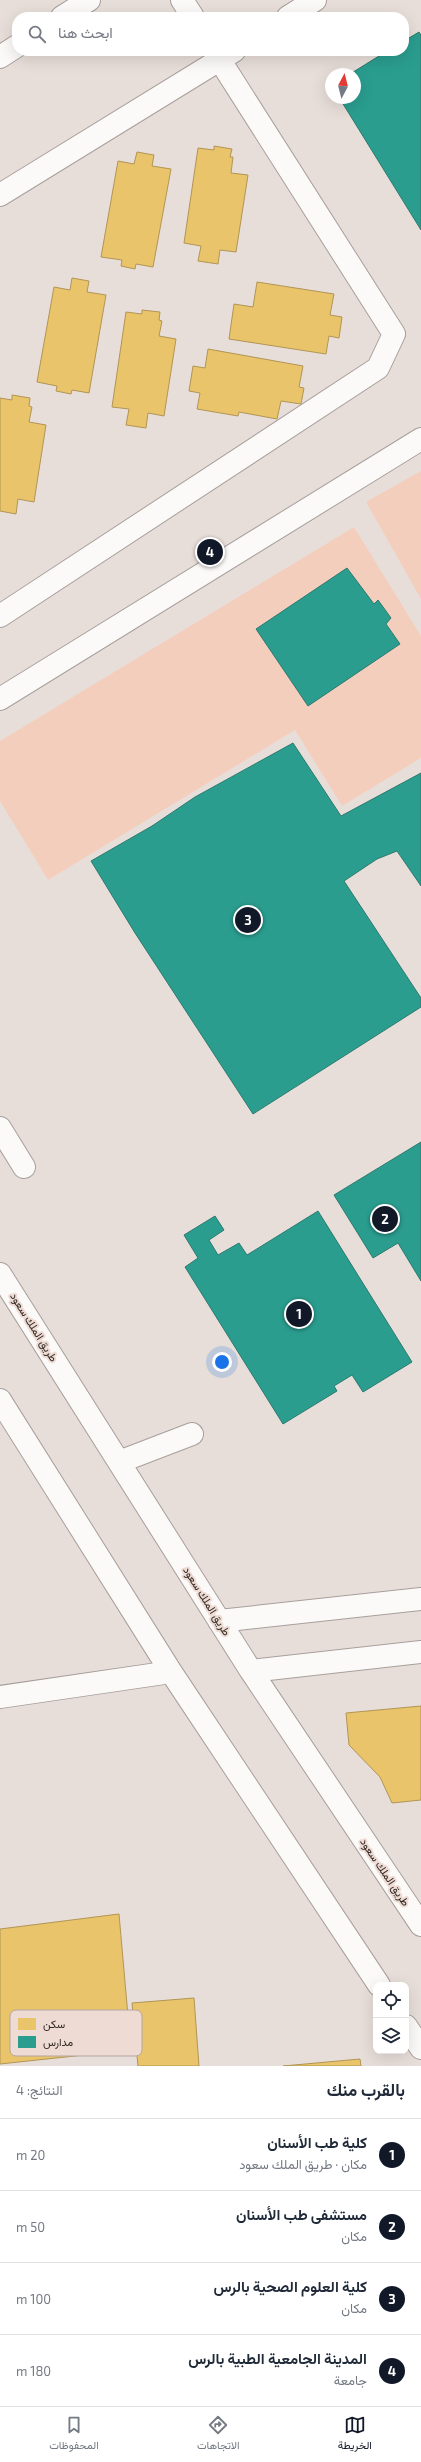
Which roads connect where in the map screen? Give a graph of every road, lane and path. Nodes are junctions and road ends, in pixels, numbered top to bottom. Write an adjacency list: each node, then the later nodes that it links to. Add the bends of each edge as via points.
1 (89, 0): 4 (street)
2 (182, 0): 5 (street)
3 (315, 0): 6 (street)
4 (70, 12)
5 (190, 12)
6 (296, 12)
7 (12, 49): 10 (street)
8 (220, 56): 11 (street)
9 (224, 56): 13 (street, via 394,334 378,368)
10 (0, 57)
11 (0, 195)
12 (421, 440): 14 (street)
13 (0, 616)
14 (0, 699)
15 (0, 1128): 16 (street)
16 (24, 1167)
17 (0, 1274): 20 (street, طريق الملك سعود)
18 (0, 1400): 25 (street)
19 (192, 1434): 20 (street)
20 (119, 1462): 22 (street, طريق الملك سعود)
21 (421, 1598): 22 (street)
22 (219, 1621): 24 (street, طريق الملك سعود)
23 (421, 1652): 24 (street)
24 (251, 1671): 27 (street, طريق الملك سعود)
25 (171, 1672): 26 (street); 29 (street)
26 (0, 1697)
27 (414, 1903): 28 (street, طريق الملك سعود)
28 (421, 1924)
29 (377, 1982)
30 (409, 2030): 31 (street)
31 (421, 2048)

